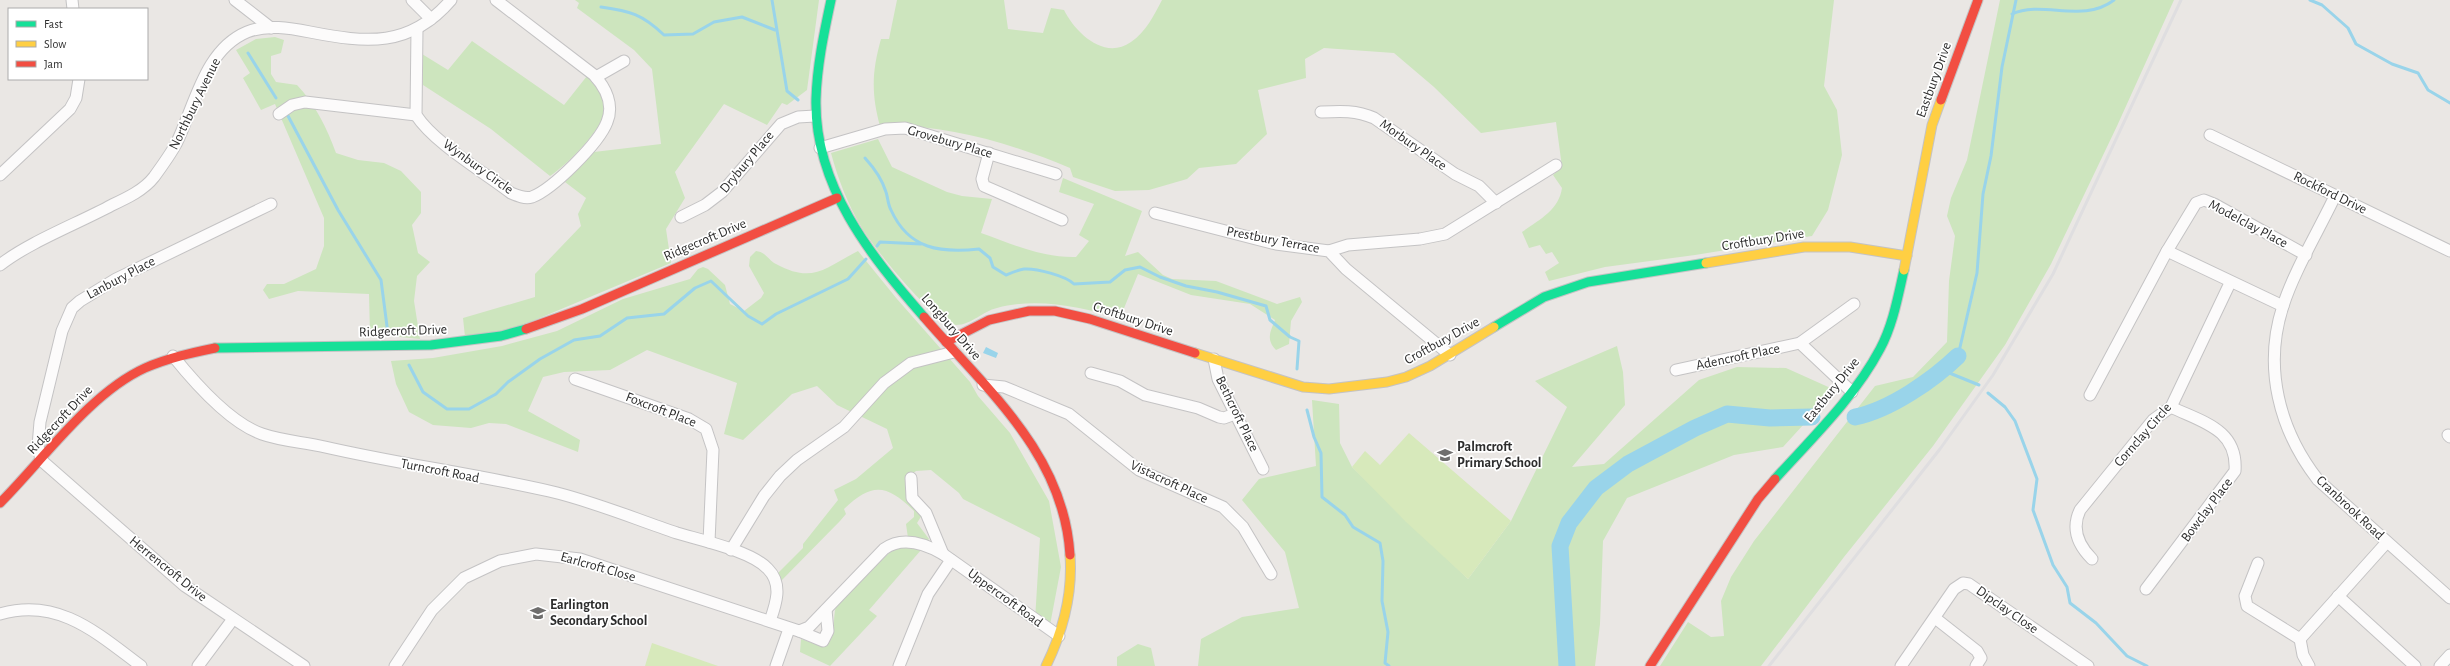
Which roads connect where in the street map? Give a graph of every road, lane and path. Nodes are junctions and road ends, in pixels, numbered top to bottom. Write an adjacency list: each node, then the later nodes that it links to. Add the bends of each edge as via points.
1 (235, 0): 8 (street)
2 (412, 0): 7 (street)
3 (451, 0): 7 (street, Northbury Avenue)
4 (496, 0): 11 (street, Wynbury Circle)
5 (831, 0): 16 (street, Longbury Drive, via 819,55)
6 (1978, 0): 34 (street, Eastbury Drive, via 1932,125)
7 (431, 19): 9 (street, Northbury Avenue)
8 (271, 28): 9 (street, Northbury Avenue, via 367,41 397,37); 35 (street, Northbury Avenue, via 248,32 226,44 211,65 176,143 153,178 128,198)
9 (417, 29): 15 (street)
10 (624, 61): 11 (street)
11 (596, 77): 15 (street, Wynbury Circle, via 610,102 607,122 566,173 542,192 531,197 511,193 431,132)
12 (79, 80): 22 (street, via 76,98 70,109)
13 (1321, 112): 25 (street, Morbury Place, via 1349,111 1374,118 1455,174 1479,186)
14 (279, 114): 15 (street, via 292,105 305,102)
15 (416, 115)
16 (815, 116): 18 (street, Longbury Drive); 28 (street, Drybury Place, via 798,117 781,124 722,192 705,206)
17 (2210, 135): 23 (street, Rockford Drive)
18 (820, 148): 19 (street, Grovebury Place, via 896,127 918,131); 24 (street, Longbury Drive)
19 (989, 153): 21 (street, Grovebury Place); 29 (street, via 982,179 984,186)
20 (1556, 165): 25 (street)
21 (1056, 174)
22 (0, 176)
23 (2335, 196): 32 (street, Rockford Drive); 33 (street, Cranbrook Road)
24 (837, 198): 39 (street, Longbury Drive, via 882,267); 43 (street, Ridgecroft Drive, via 582,309 502,336 425,346 217,348)
25 (1496, 203): 30 (street, via 1455,229 1433,237 1348,245)
26 (270, 204): 53 (street, Lanbury Place, via 116,279 72,308 62,331 40,422 38,446)
27 (1155, 213): 30 (street, Prestbury Terrace, via 1276,244)
28 (681, 217)
29 (1062, 220)
30 (1329, 251): 42 (street, Prestbury Terrace, via 1346,269)
31 (2167, 251): 33 (street, Modelclay Place, via 2191,208 2204,200); 36 (street); 50 (street, Modelclay Place)
32 (2450, 251)
33 (2306, 255): 38 (street, Cranbrook Road)
34 (1907, 256): 42 (street, Croftbury Drive, via 1850,247 1804,247 1588,282 1544,297); 49 (street, Eastbury Drive, via 1898,298 1881,347)
35 (0, 264)
36 (2230, 282): 38 (street); 51 (street, Cornclay Circle)
37 (1854, 304): 40 (street, Adencroft Place)
38 (2283, 306): 58 (street, Cranbrook Road, via 2273,357 2281,412 2289,435 2304,462 2318,480)
39 (946, 342): 41 (street, Longbury Drive); 44 (street, Croftbury Drive, via 989,320 1029,311 1054,311 1090,319)
40 (1800, 343): 45 (street, Adencroft Place); 49 (street)
41 (954, 352): 48 (street, Longbury Drive); 59 (street, via 911,363 884,383 844,427 797,460 780,476 750,516)
42 (1450, 355): 44 (street, Croftbury Drive, via 1430,366 1387,382 1329,389 1281,382)
43 (173, 356): 53 (street, Ridgecroft Drive, via 132,373 112,387 85,410); 57 (street, Turncroft Road, via 195,381 238,420 263,434 402,464 549,491)
44 (1214, 359): 52 (street, Bethcroft Place, via 1218,379)
45 (1676, 370)
46 (1091, 373): 52 (street, via 1120,382 1145,395 1198,408 1219,417)
47 (575, 378): 57 (street, Foxcroft Place, via 689,419 706,430 713,450)
48 (983, 385): 63 (street, Vistacroft Place, via 1004,387 1069,414 1139,470 1223,507 1243,527); 73 (street, Longbury Drive, via 1033,445 1056,487 1070,542 1067,610)
49 (1852, 392): 83 (street, Eastbury Drive, via 1758,499)
50 (2090, 394)
51 (2171, 407): 61 (street, Cornclay Circle, via 2154,420 2076,517 2077,538); 64 (street, Bowclay Place, via 2222,433 2232,447 2235,471)
52 (1235, 414): 54 (street, Bethcroft Place)
53 (41, 460): 56 (street, Ridgecroft Drive); 70 (street, Herrencroft Drive, via 185,586)
54 (1263, 469)
55 (911, 478): 60 (street, via 912,498 926,513)
56 (0, 503)
57 (709, 542): 59 (street, Turncroft Road)
58 (2386, 542): 65 (street); 66 (street, Cranbrook Road)
59 (731, 550): 71 (street, via 757,560 768,568 775,578 778,589)
60 (947, 557): 67 (street, Uppercroft Road, via 926,546 900,540 884,549); 73 (street, Uppercroft Road); 81 (street, via 928,594)
61 (2092, 559)
62 (2258, 563): 74 (street, via 2245,596 2247,606)
63 (1271, 574)
64 (2146, 589)
65 (2338, 596): 74 (street); 88 (street)
66 (2450, 598)
67 (826, 610): 72 (street, via 809,627); 72 (street, Earlcroft Close, via 828,631 823,641)
68 (0, 614): 76 (street, via 32,609 72,618)
69 (1935, 618): 84 (street, Dipclay Close); 85 (street, via 1977,651 1981,658); 86 (street, Dipclay Close, via 1954,589 1959,584 1969,584)
70 (233, 619): 77 (street); 78 (street, Herrencroft Drive)
71 (770, 622): 72 (street, Earlcroft Close); 79 (street, Earlcroft Close, via 580,559 557,554 519,555 478,571 450,590 432,610)
72 (794, 630): 80 (street)
73 (1059, 636): 82 (street, Longbury Drive)
74 (2300, 639): 87 (street, via 2303,655)
75 (2450, 655): 89 (street)
76 (141, 666)
77 (198, 666)
78 (304, 666)
79 (395, 666)
80 (776, 666)
81 (899, 666)
82 (1046, 666)
83 (1650, 666)
84 (1901, 666)
85 (1976, 666)
86 (2088, 666)
87 (2309, 666)
88 (2415, 666)
89 (2440, 666)

